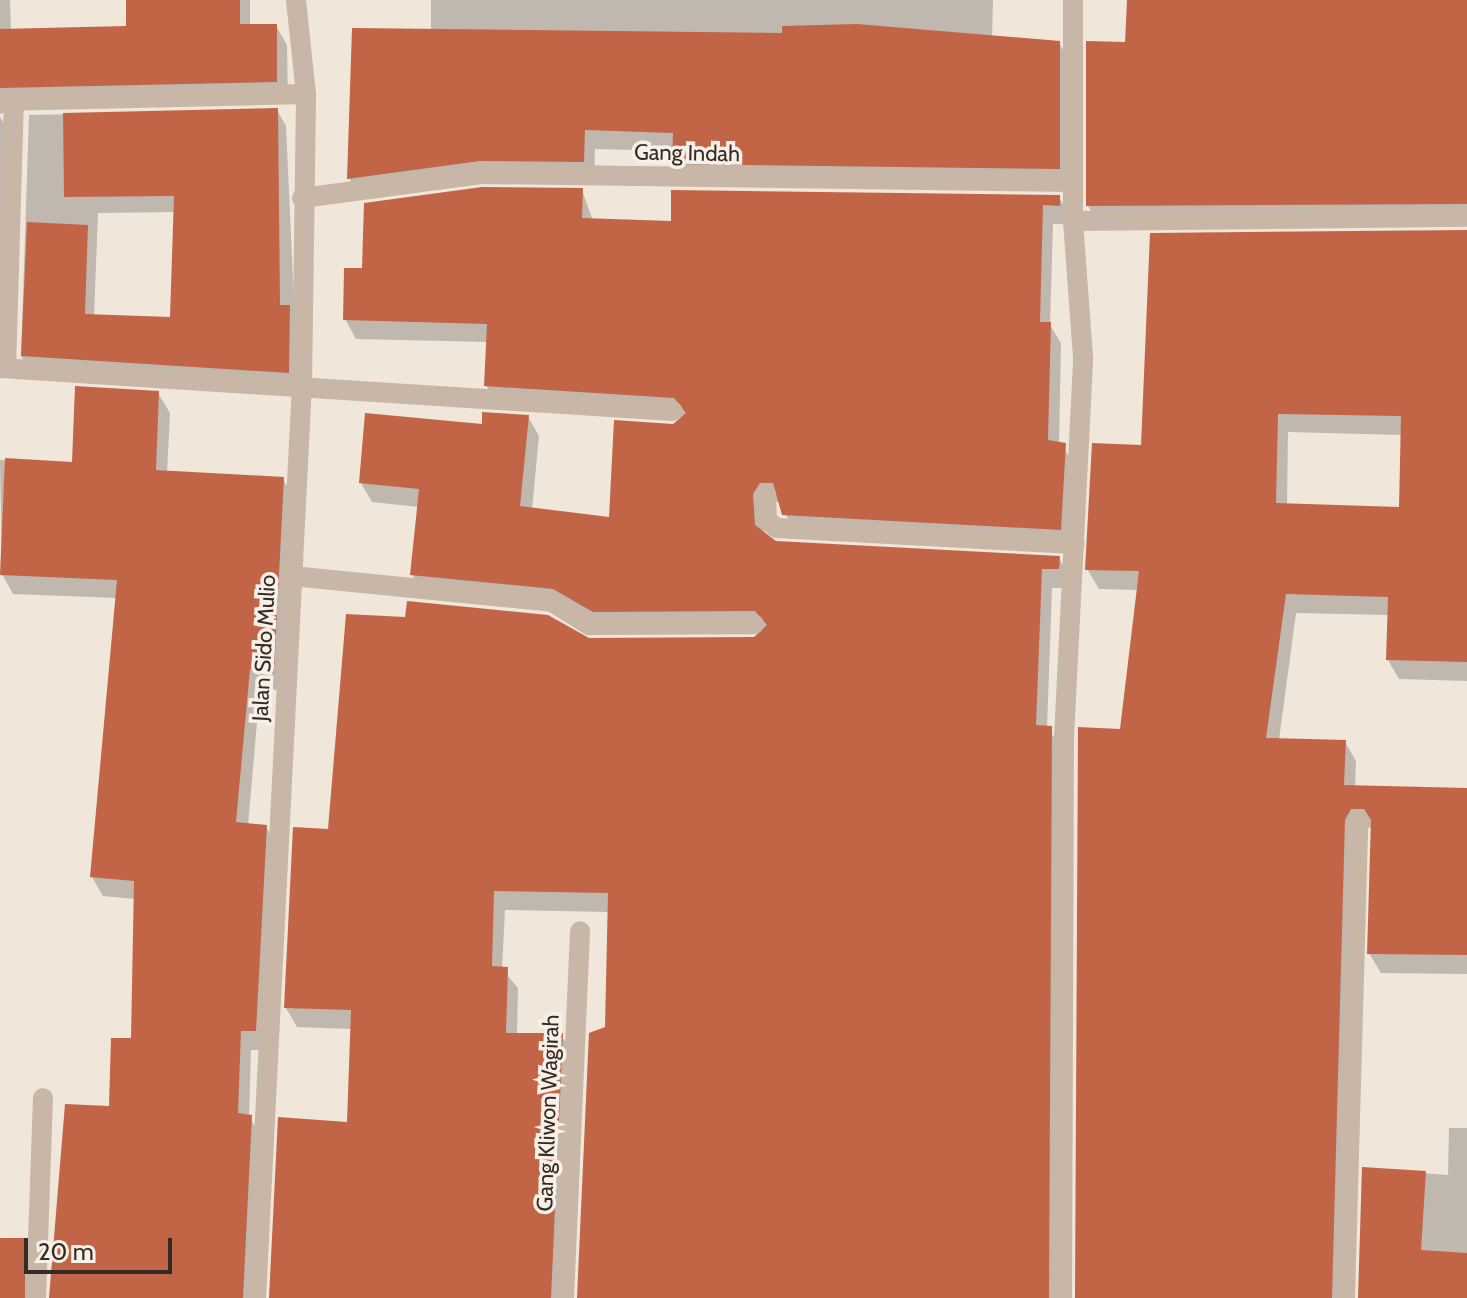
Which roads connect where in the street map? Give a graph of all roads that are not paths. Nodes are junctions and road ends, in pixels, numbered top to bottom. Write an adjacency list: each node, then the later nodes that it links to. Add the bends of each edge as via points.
1 (296, 0): 3 (street, Jalan Sido Mulio)
2 (1073, 0): 5 (street)
3 (306, 94): 4 (street); 6 (street, Jalan Sido Mulio)
4 (7, 101): 9 (street)
5 (1073, 182): 6 (street, Gang Indah, via 481,174); 8 (street)
6 (302, 198): 10 (street, Jalan Sido Mulio)
7 (1467, 217): 8 (street)
8 (1073, 221): 13 (street, via 1083,357)
9 (3, 368): 10 (street)
10 (302, 385): 11 (street); 14 (street, Jalan Sido Mulio)
11 (673, 411)
12 (766, 494): 13 (street, via 767,520 777,528)
13 (1075, 544): 22 (street, via 1064,737)
14 (292, 576): 15 (street, via 552,602 589,625); 20 (street, Jalan Sido Mulio)
15 (754, 624)
16 (1358, 820): 23 (street)
17 (580, 931): 21 (street, Gang Kliwon Wagirah)
18 (43, 1098): 19 (street)
19 (36, 1298)
20 (256, 1298)
21 (564, 1298)
22 (1062, 1298)
23 (1345, 1298)

